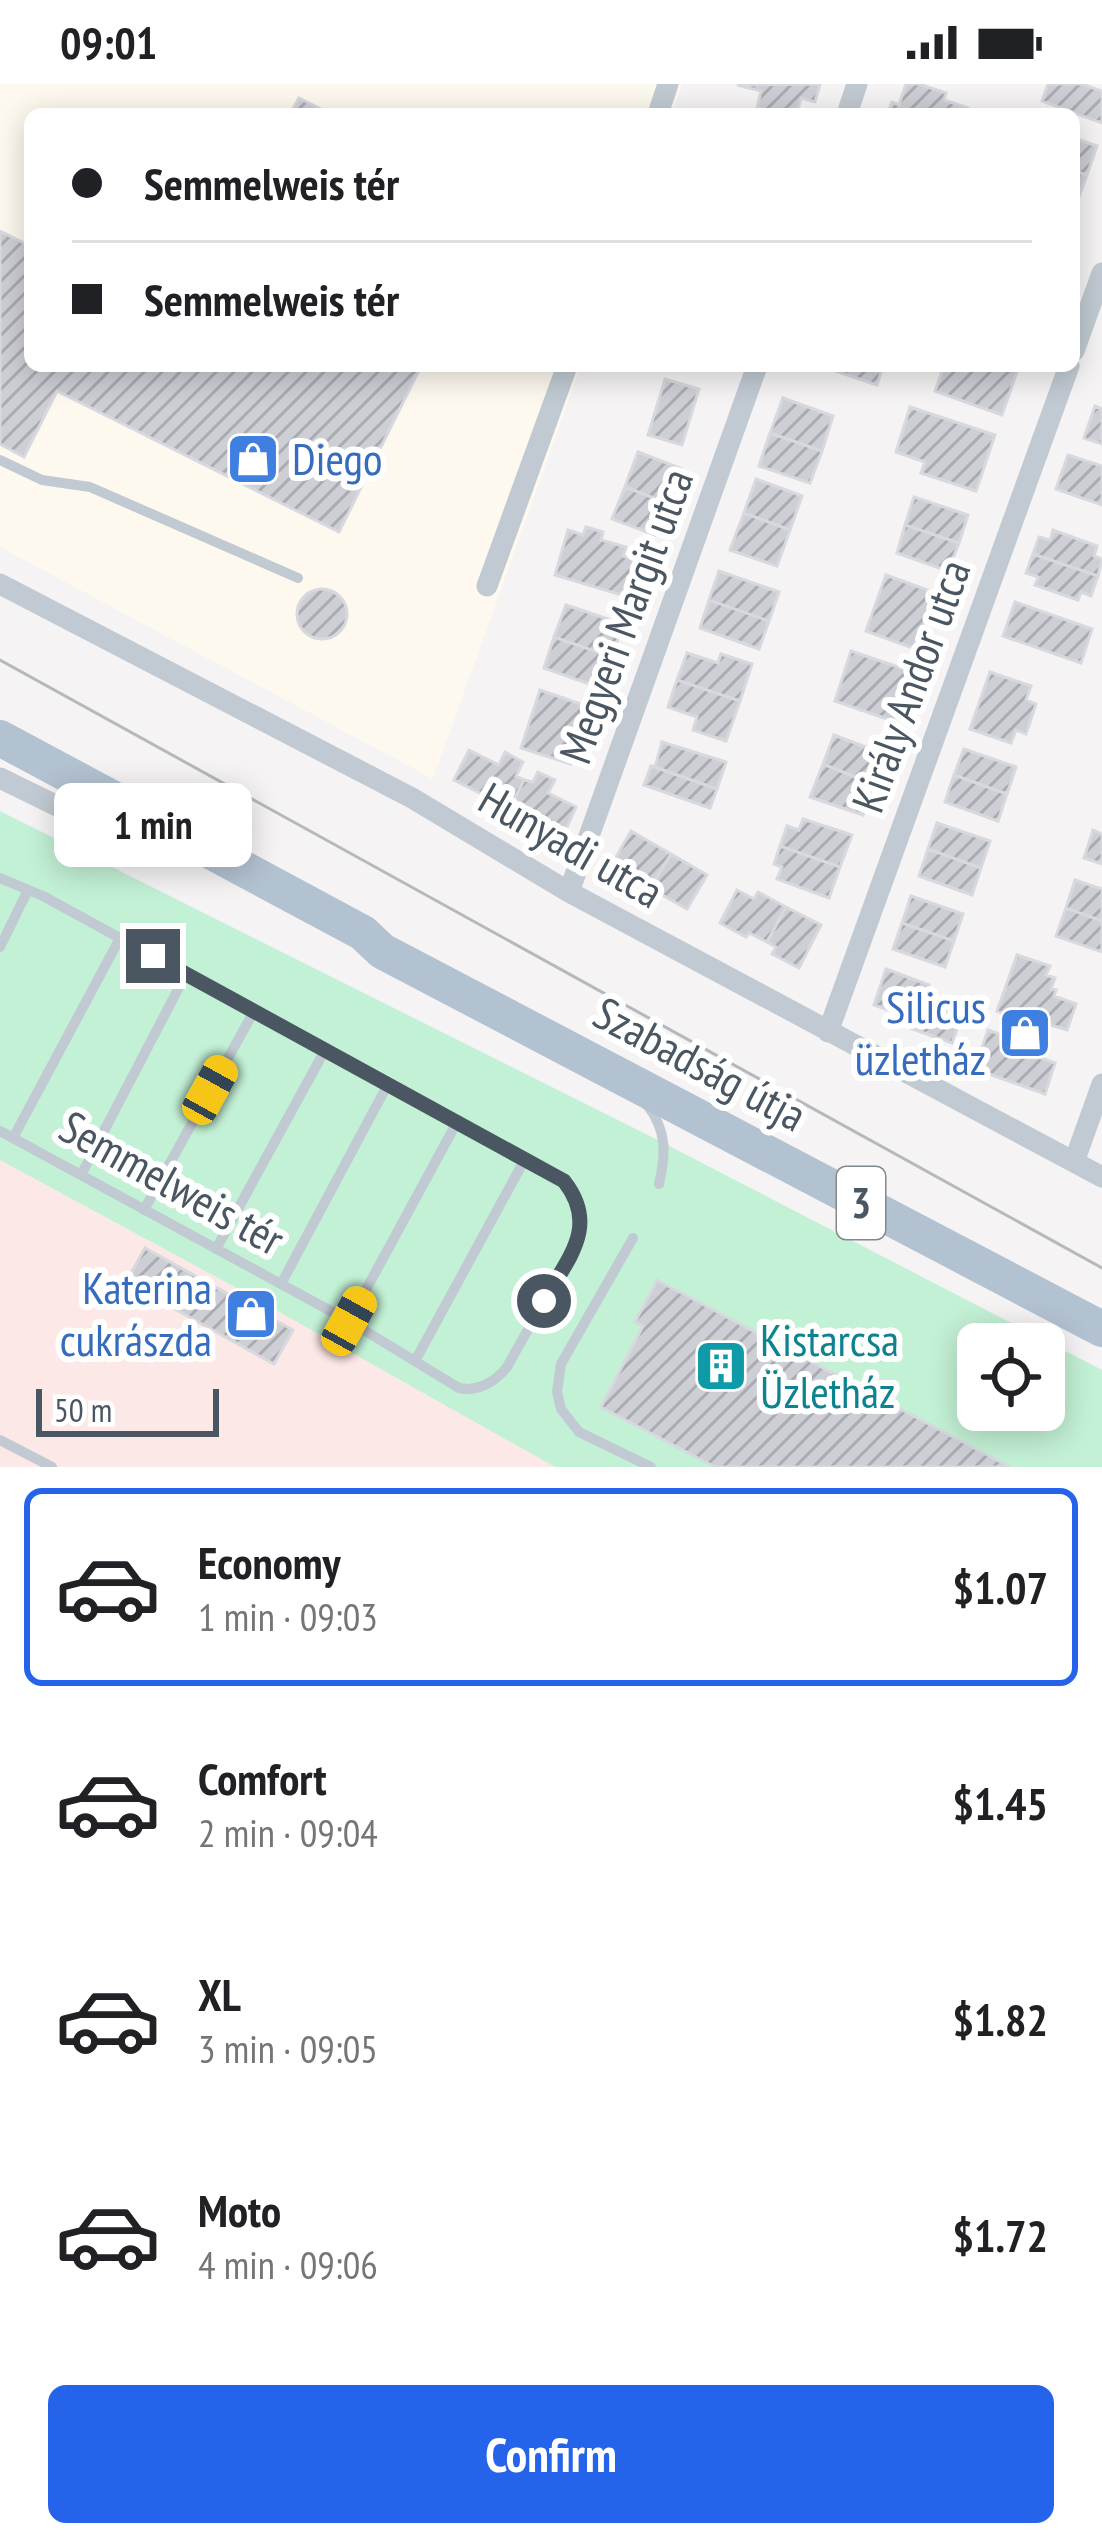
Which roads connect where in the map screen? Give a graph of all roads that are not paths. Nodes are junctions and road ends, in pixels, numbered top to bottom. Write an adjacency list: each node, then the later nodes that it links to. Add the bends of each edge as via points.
1 (1102, 273): 2 (street)
2 (1080, 334)
3 (565, 372): 9 (street)
4 (755, 372): 17 (street, Megyeri Margit utca)
5 (1067, 372): 24 (street, Király Andor utca)
6 (0, 460): 7 (lane, via 42,480 90,488)
7 (298, 578)
8 (0, 584): 17 (street, Hunyadi utca, via 412,798)
9 (487, 586)
10 (0, 723): 18 (street, via 309,892)
11 (0, 738): 18 (main road, 3)
12 (0, 758): 14 (main road, 3)
13 (0, 778): 14 (street, via 151,852)
14 (181, 855): 21 (main road, 3, via 356,949)
15 (0, 878): 16 (lane, Semmelweis tér)
16 (28, 890): 19 (lane, Semmelweis tér); 20 (lane)
17 (569, 892): 24 (street, Hunyadi utca)
18 (329, 914): 21 (main road, 3)
19 (120, 938): 22 (lane, Semmelweis tér); 31 (lane)
20 (0, 947)
21 (382, 951): 26 (main road, Szabadság útja / 3)
22 (186, 974): 23 (lane, Semmelweis tér); 34 (lane)
23 (254, 1011): 25 (lane, Semmelweis tér); 37 (lane)
24 (828, 1033): 33 (street, Hunyadi utca)
25 (325, 1050): 27 (lane, Semmelweis tér); 39 (lane)
26 (620, 1076): 36 (lane, via 661,1125); 42 (main road, Szabadság útja / 3)
27 (388, 1084): 29 (lane, Semmelweis tér); 40 (lane)
28 (1102, 1084): 33 (street)
29 (458, 1122): 32 (lane, Semmelweis tér); 41 (lane)
30 (0, 1131): 31 (lane, Semmelweis tér)
31 (13, 1138): 34 (lane, Semmelweis tér)
32 (525, 1159): 43 (lane); 43 (lane, Semmelweis tér, via 564,1181 580,1210 580,1236 491,1382 459,1388)
33 (1074, 1162): 35 (street, Hunyadi utca)
34 (81, 1175): 37 (lane, Semmelweis tér)
35 (1102, 1177)
36 (659, 1184)
37 (144, 1210): 39 (lane, Semmelweis tér)
38 (633, 1238): 46 (lane, via 561,1364 557,1392 579,1432)
39 (216, 1249): 40 (lane, Semmelweis tér)
40 (281, 1284): 41 (lane, Semmelweis tér)
41 (349, 1321): 43 (lane, Semmelweis tér)
42 (1102, 1329)
43 (415, 1361)
44 (0, 1440): 45 (lane)
45 (52, 1467)
46 (652, 1467)

